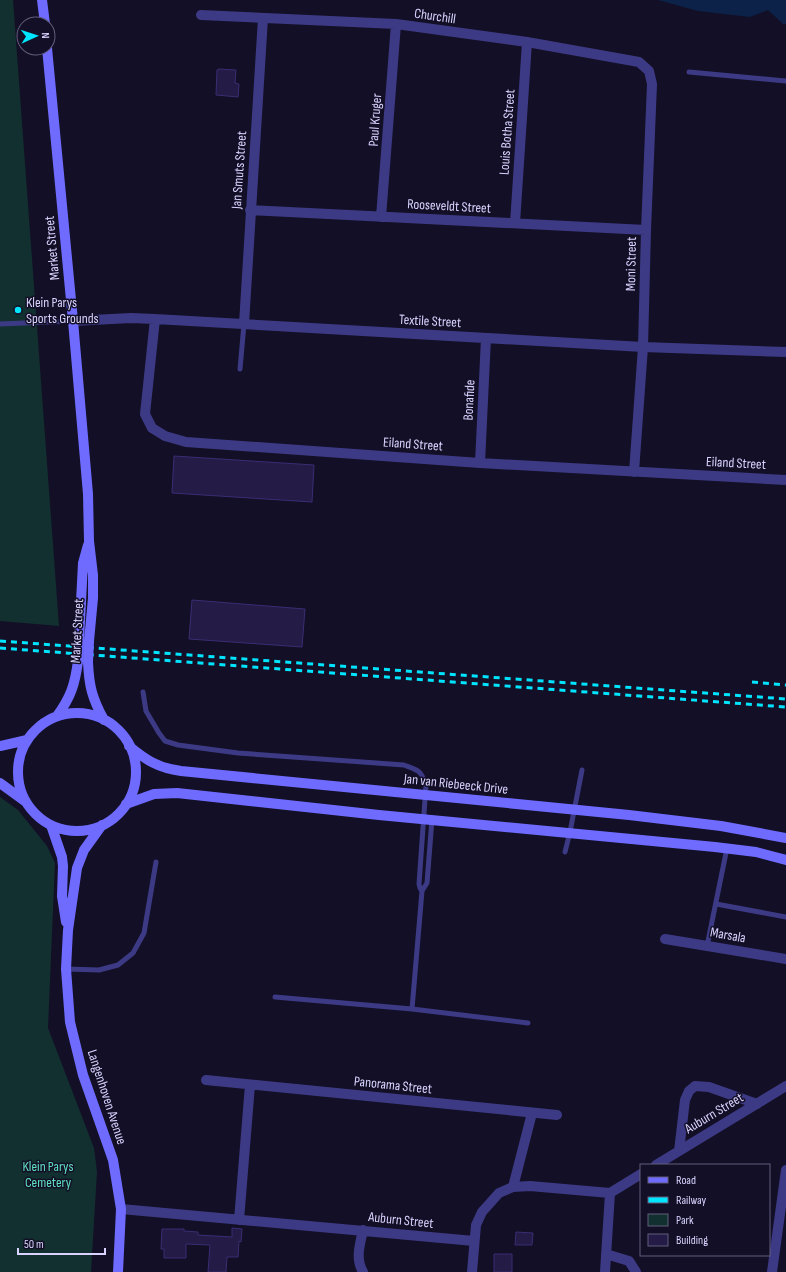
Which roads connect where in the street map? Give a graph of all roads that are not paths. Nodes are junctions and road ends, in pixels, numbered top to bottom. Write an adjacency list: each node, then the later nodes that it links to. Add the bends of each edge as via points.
1 (43, 4): 3 (main road)
2 (201, 15): 4 (street, Churchill)
3 (44, 16)
4 (263, 18): 5 (street, Churchill); 11 (street, Jan Smuts Street)
5 (396, 24): 6 (street, Churchill); 12 (street, Paul Kruger)
6 (527, 42): 8 (street, Churchill); 13 (street, Louis Botha Street)
7 (48, 56): 16 (main road, Market Street)
8 (639, 62): 14 (street, Moni Street, via 649,72 652,84)
9 (689, 72): 10 (lane)
10 (786, 81)
11 (250, 210): 12 (street, Rooseveldt Street); 18 (street, Jan Smuts Street)
12 (381, 217): 13 (street, Rooseveldt Street)
13 (515, 224): 14 (street, Rooseveldt Street)
14 (646, 230): 20 (street, Moni Street)
15 (154, 319): 16 (street, Textile Street); 18 (street, Textile Street); 23 (street, Eiland Street, via 145,414 152,428 165,436 186,442)
16 (73, 321): 17 (lane); 26 (main road, Market Street, bridge, via 93,575)
17 (0, 324)
18 (244, 324): 19 (street, Textile Street); 22 (lane)
19 (486, 338): 20 (street, Textile Street); 23 (street, Bonafide)
20 (643, 347): 21 (street, Textile Street); 24 (street, Moni Street)
21 (786, 352)
22 (240, 369)
23 (480, 463): 24 (street, Eiland Street)
24 (634, 472): 25 (street, Eiland Street)
25 (786, 480)
26 (83, 661): 28 (main road, Market Street, via 71,695); 29 (main road, Market Street, via 90,690)
27 (143, 692): 35 (lane, via 146,712 165,742 238,753 404,765 423,774)
28 (57, 716): 29 (main road, via 78,713); 30 (main road, via 40,726)
29 (104, 720): 32 (main road, via 125,738)
30 (27, 740): 31 (main road); 36 (main road, via 20,755 18,771 20,787)
31 (0, 746)
32 (129, 746): 35 (main road, Jan van Riebeeck Drive, via 144,758 169,770); 37 (main road, via 134,760 135,775 133,790)
33 (582, 770): 38 (lane)
34 (0, 783): 36 (main road)
35 (425, 796): 38 (main road, Jan van Riebeeck Drive); 39 (lane)
36 (26, 802): 40 (main road, via 41,819)
37 (126, 804): 39 (main road, via 154,794 177,793); 41 (main road, via 116,816)
38 (574, 810): 42 (lane); 43 (main road, Jan van Riebeeck Drive, via 721,826)
39 (428, 819): 42 (main road); 48 (lane, via 426,883); 48 (lane, via 419,875)
40 (51, 825): 41 (main road, via 68,830 85,830); 51 (main road, Langenhoven Avenue, via 62,857 63,908)
41 (102, 825): 51 (main road, Langenhoven Avenue, via 80,859)
42 (570, 832): 44 (main road); 45 (lane)
43 (786, 838)
44 (727, 848): 46 (main road); 49 (lane)
45 (564, 852)
46 (786, 860)
47 (156, 862): 55 (lane, via 144,933 133,954 118,965 99,970)
48 (422, 891): 57 (lane)
49 (716, 904): 50 (lane); 53 (lane)
50 (786, 917)
51 (68, 930): 55 (main road, Langenhoven Avenue)
52 (664, 939): 53 (street, Marsala)
53 (707, 946): 54 (street, Marsala)
54 (786, 959)
55 (66, 969): 71 (main road, Langenhoven Avenue, via 70,1022 83,1075 113,1160)
56 (275, 997): 57 (lane)
57 (412, 1009): 58 (lane)
58 (528, 1023)
59 (206, 1080): 60 (street, Panorama Street)
60 (250, 1085): 63 (street, Panorama Street); 72 (street)
61 (786, 1086): 62 (street, Auburn Street)
62 (757, 1104): 65 (street, Auburn Street); 65 (street, via 709,1087 695,1086 685,1100)
63 (532, 1113): 64 (street, Panorama Street); 69 (street)
64 (557, 1115)
65 (679, 1151): 66 (street, Auburn Street)
66 (658, 1164)
67 (786, 1170): 81 (street)
68 (640, 1175): 70 (street)
69 (513, 1187): 70 (street, via 530,1186); 74 (street, via 499,1193 482,1212 476,1225)
70 (610, 1194): 75 (street)
71 (121, 1209): 72 (street, Auburn Street); 76 (main road, Langenhoven Avenue)
72 (239, 1220): 73 (street, Auburn Street)
73 (363, 1230): 74 (street, Auburn Street); 77 (street, via 358,1254)
74 (474, 1241): 78 (street)
75 (606, 1254): 79 (street); 80 (street, via 629,1261)
76 (118, 1272)
77 (363, 1272)
78 (472, 1272)
79 (605, 1272)
80 (636, 1272)
81 (772, 1272)

